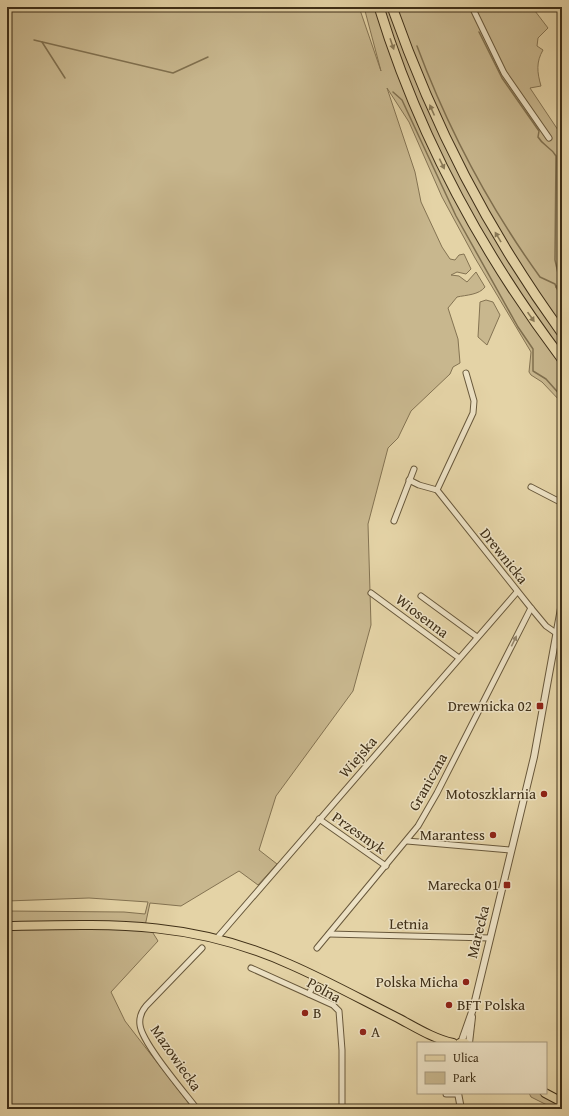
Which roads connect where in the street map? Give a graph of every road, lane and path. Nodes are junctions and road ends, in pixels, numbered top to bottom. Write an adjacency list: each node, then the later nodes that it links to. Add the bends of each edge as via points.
1 (379, 7): 6 (highway, one-way to 6, via 417,109 463,207 512,288)
2 (392, 7): 5 (highway, one-way to 2, via 506,250 464,177 428,102)
3 (472, 7): 4 (street, via 504,72)
4 (549, 138)
5 (562, 333)
6 (562, 359)
7 (466, 373): 11 (street, via 474,401 473,413)
8 (414, 469): 9 (street)
9 (409, 480): 11 (street); 13 (street)
10 (531, 487): 12 (street)
11 (437, 490): 14 (street, Drewnicka)
12 (562, 503)
13 (394, 521)
14 (517, 592): 18 (street, Drewnicka); 20 (street, Wiejska)
15 (371, 593): 21 (street, Wiosenna)
16 (421, 596): 20 (street)
17 (562, 603): 19 (street, Marecka)
18 (530, 608): 19 (street, Drewnicka); 23 (street, Graniczna, one-way to 18, via 437,793)
19 (556, 633): 24 (street, Marecka, via 537,744)
20 (477, 637): 21 (street, Wiejska)
21 (459, 658): 22 (street, Wiejska)
22 (319, 819): 25 (street, Przesmyk); 28 (street, Wiejska)
23 (407, 841): 24 (street); 25 (street, Graniczna)
24 (511, 850): 29 (street, Marecka)
25 (386, 866): 27 (street, Graniczna)
26 (7, 926): 28 (main road, via 145,926 182,930)
27 (329, 934): 29 (street, Letnia); 31 (street, Graniczna)
28 (217, 938): 33 (main road, via 261,952)
29 (490, 938): 35 (street, Marecka)
30 (202, 948): 44 (street, Mazowiecka, via 146,1006 142,1012 140,1025 146,1040)
31 (317, 948)
32 (251, 968): 34 (street, Polna)
33 (317, 978): 34 (street); 36 (main road)
34 (309, 994): 45 (street, Polna, via 333,1005 341,1015)
35 (473, 1009): 39 (street, Marecka); 40 (street, Marecka)
36 (420, 1030): 37 (main road); 38 (main road)
37 (439, 1042)
38 (450, 1042)
39 (460, 1042)
40 (470, 1042)
41 (458, 1094): 46 (street)
42 (547, 1094): 43 (main road)
43 (562, 1102)
44 (197, 1109)
45 (342, 1109)
46 (461, 1109)

